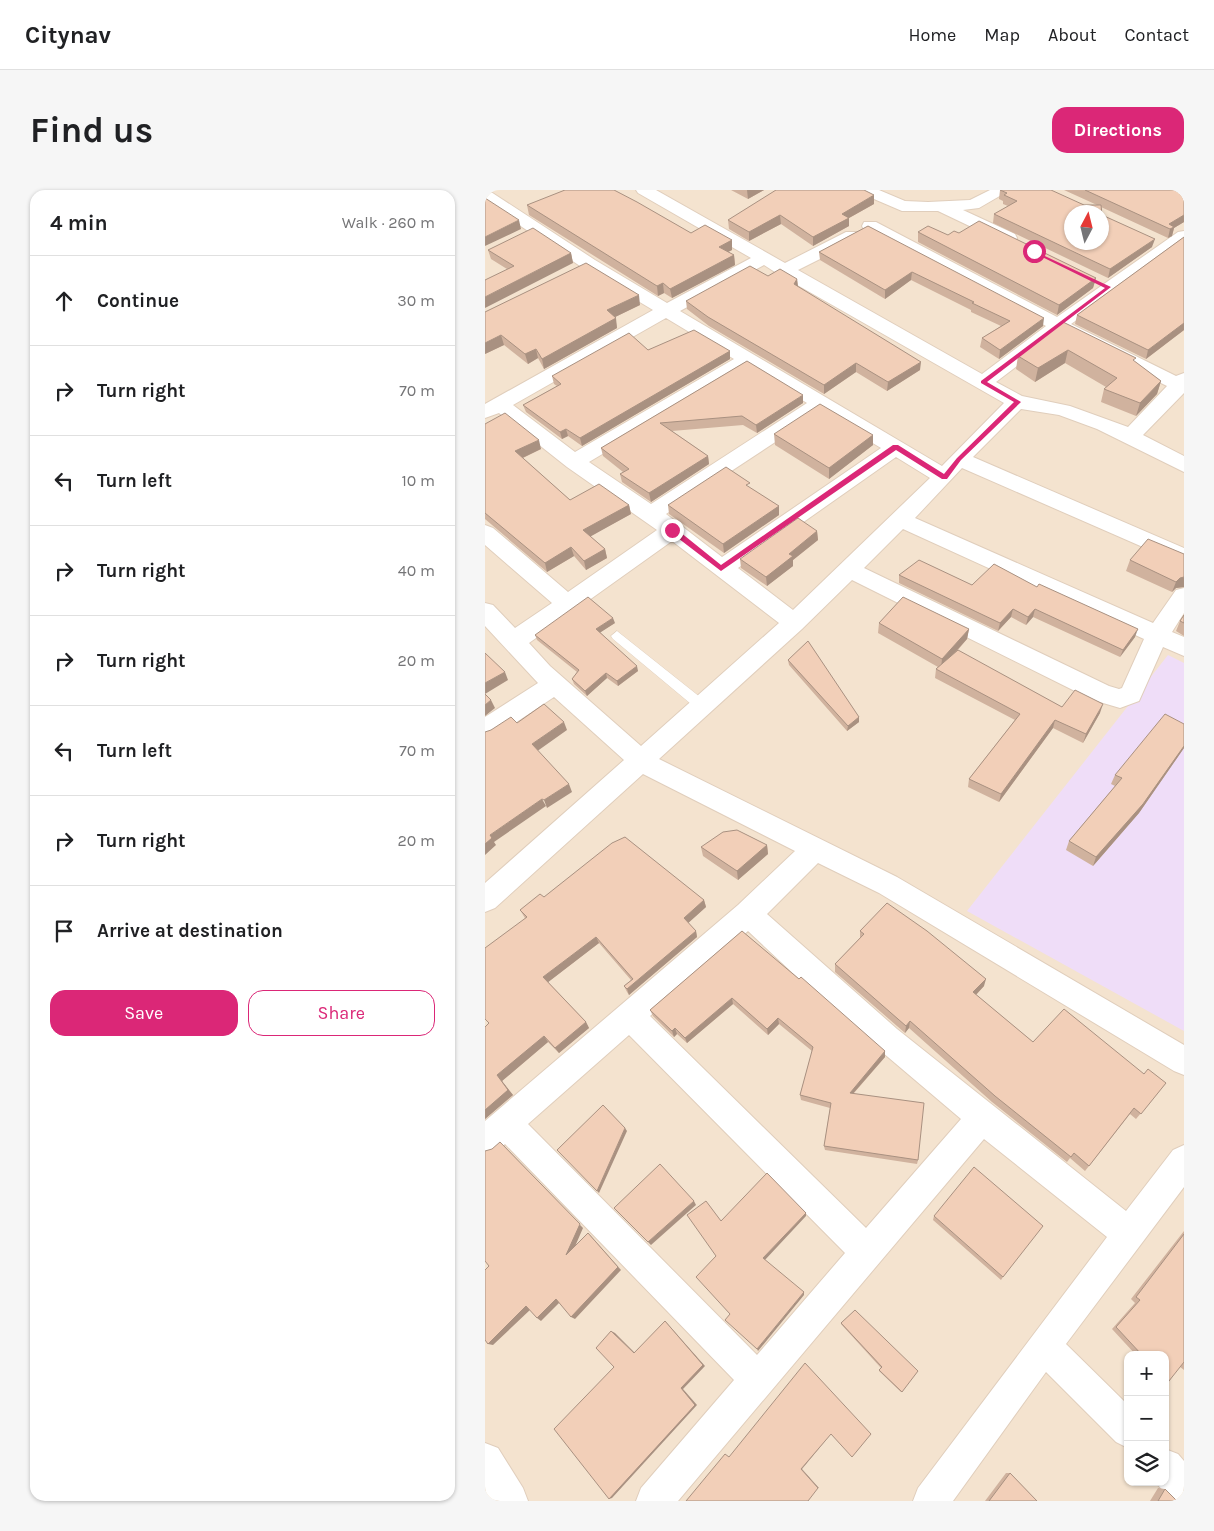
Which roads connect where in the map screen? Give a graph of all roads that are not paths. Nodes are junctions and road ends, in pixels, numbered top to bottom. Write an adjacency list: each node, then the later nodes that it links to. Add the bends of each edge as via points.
1 (644, 190): 10 (street)
2 (866, 190): 5 (street)
3 (1002, 190): 6 (street, via 973,205)
4 (486, 196): 9 (street)
5 (902, 206): 6 (street); 8 (street)
6 (941, 207): 14 (street)
7 (729, 219): 10 (street)
8 (870, 226): 17 (street); 21 (street)
9 (538, 229): 12 (street); 20 (street, via 581,268)
10 (713, 229): 16 (street)
11 (1184, 236): 15 (street)
12 (520, 238)
13 (1151, 238): 15 (street)
14 (1025, 246)
15 (1168, 246): 19 (street)
16 (763, 259): 17 (street); 20 (street)
17 (784, 270): 23 (street)
18 (1092, 279): 19 (street)
19 (1109, 287): 21 (street)
20 (667, 310): 22 (street); 27 (street)
21 (1058, 325): 23 (street); 24 (street)
22 (748, 359): 25 (street); 31 (street)
23 (983, 382): 26 (street)
24 (1182, 384): 28 (street)
25 (822, 402): 29 (street); 34 (street)
26 (1017, 402): 28 (street, via 1045,404 1072,411); 30 (street)
27 (493, 409): 31 (street)
28 (1131, 436): 32 (street)
29 (895, 447): 33 (street); 39 (street)
30 (959, 459): 33 (street); 38 (street)
31 (574, 462): 34 (street)
32 (1184, 465)
33 (944, 477): 35 (street)
34 (651, 514): 36 (street)
35 (899, 518): 40 (street); 45 (street)
36 (672, 530): 39 (street); 42 (street)
37 (485, 533): 42 (street)
38 (1184, 557)
39 (721, 569): 44 (street)
40 (848, 569): 44 (street); 45 (street, via 1101,693 1120,699 1131,694)
41 (1184, 596): 45 (street)
42 (568, 604): 47 (street)
43 (487, 616): 47 (street)
44 (794, 623): 50 (street)
45 (1157, 635): 48 (street)
46 (617, 636): 50 (lane)
47 (515, 641): 49 (street)
48 (1184, 647)
49 (555, 684): 51 (street); 52 (street)
50 (701, 705): 52 (street)
51 (485, 730)
52 (641, 761): 53 (street); 54 (street)
53 (816, 848): 55 (street); 57 (street, via 889,885)
54 (485, 900)
55 (748, 914): 56 (street); 58 (street, via 802,967)
56 (629, 1015): 59 (street); 62 (street)
57 (1184, 1061)
58 (982, 1118): 61 (street); 62 (street)
59 (496, 1133): 64 (street)
60 (1184, 1161): 61 (street)
61 (1129, 1234): 63 (street)
62 (867, 1252): 64 (street)
63 (1044, 1346): 65 (street); 71 (street)
64 (758, 1380): 70 (street)
65 (1124, 1426)
66 (485, 1461): 69 (street)
67 (1169, 1471): 68 (street)
68 (1184, 1486)
69 (509, 1501)
70 (654, 1501)
71 (931, 1501)

